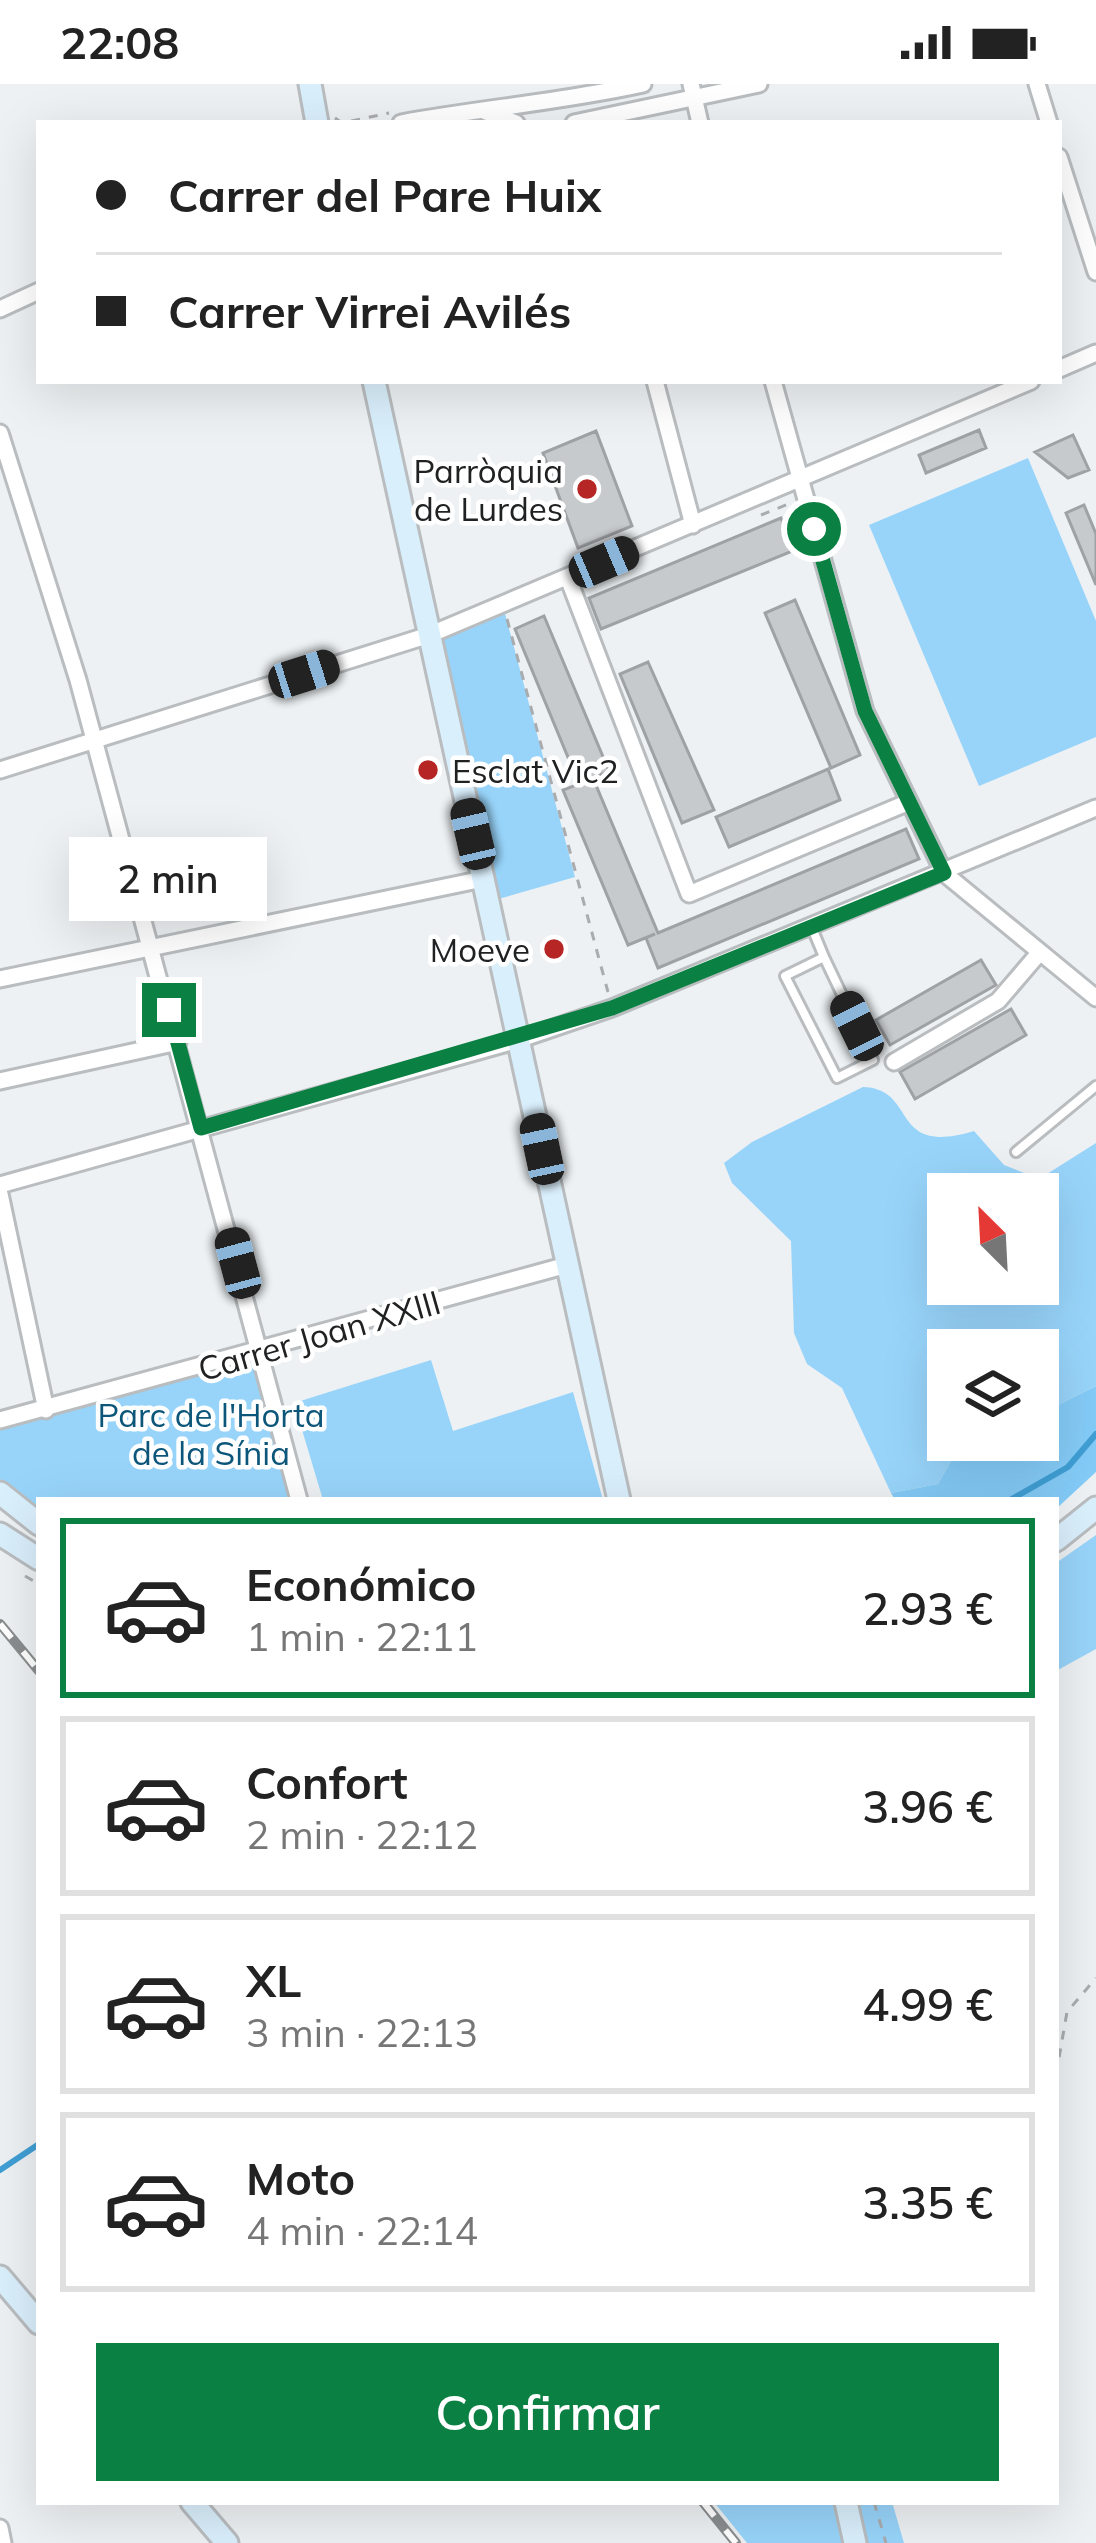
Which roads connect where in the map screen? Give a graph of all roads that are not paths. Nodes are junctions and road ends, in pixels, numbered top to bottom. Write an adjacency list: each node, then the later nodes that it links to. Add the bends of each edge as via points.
1 (310, 84): 7 (street)
2 (643, 84): 6 (street, via 556,104)
3 (759, 84): 5 (street)
4 (1037, 84): 12 (street)
5 (692, 89): 10 (street); 11 (street)
6 (478, 109): 8 (street); 9 (street)
7 (316, 120)
8 (418, 120)
9 (508, 120)
10 (584, 120)
11 (699, 120)
12 (1048, 120)
13 (1062, 166): 14 (street)
14 (1096, 272)
15 (36, 292): 16 (street)
16 (0, 310)
17 (1096, 353): 18 (street)
18 (1062, 368)
19 (375, 384): 27 (street)
20 (656, 384): 25 (street)
21 (774, 384): 24 (street)
22 (1023, 384): 24 (street)
23 (0, 433): 28 (street)
24 (800, 479): 25 (street); 30 (street, via 865,711)
25 (693, 525): 26 (street)
26 (568, 578): 27 (street); 30 (street, via 689,895)
27 (430, 634): 28 (street); 33 (street)
28 (94, 739): 29 (street); 35 (street)
29 (0, 770)
30 (909, 802): 32 (street)
31 (1096, 808): 32 (street)
32 (944, 873): 34 (street); 36 (street)
33 (483, 879): 35 (street); 40 (street)
34 (812, 927): 37 (lane); 40 (street)
35 (151, 944): 38 (street); 41 (street)
36 (1040, 952): 39 (street); 42 (street, via 998,1001)
37 (824, 957): 37 (lane, via 785,976 837,1078 873,1060)
38 (0, 979)
39 (1096, 998)
40 (518, 1040): 45 (street); 49 (street)
41 (178, 1042): 43 (street); 45 (street)
42 (894, 1062)
43 (0, 1081)
44 (1096, 1086): 46 (lane)
45 (201, 1128): 47 (street); 50 (street)
46 (1016, 1152)
47 (0, 1185)
48 (0, 1194): 51 (street)
49 (567, 1265): 50 (street, Carrer Joan XXIII); 55 (street)
50 (262, 1352): 51 (street, Carrer Joan XXIII); 54 (street)
51 (46, 1410): 52 (street, Carrer Joan XXIII)
52 (0, 1420)
53 (0, 1493): 57 (street)
54 (298, 1497)
55 (618, 1497)
56 (1096, 1508): 59 (street)
57 (36, 1522)
58 (0, 1534): 60 (street)
59 (1059, 1538)
60 (36, 1557)
61 (0, 2278): 62 (street)
62 (36, 2320)
63 (195, 2505): 67 (street)
64 (847, 2505): 68 (street)
65 (0, 2528): 66 (street)
66 (3, 2543)
67 (227, 2543)
68 (855, 2543)

